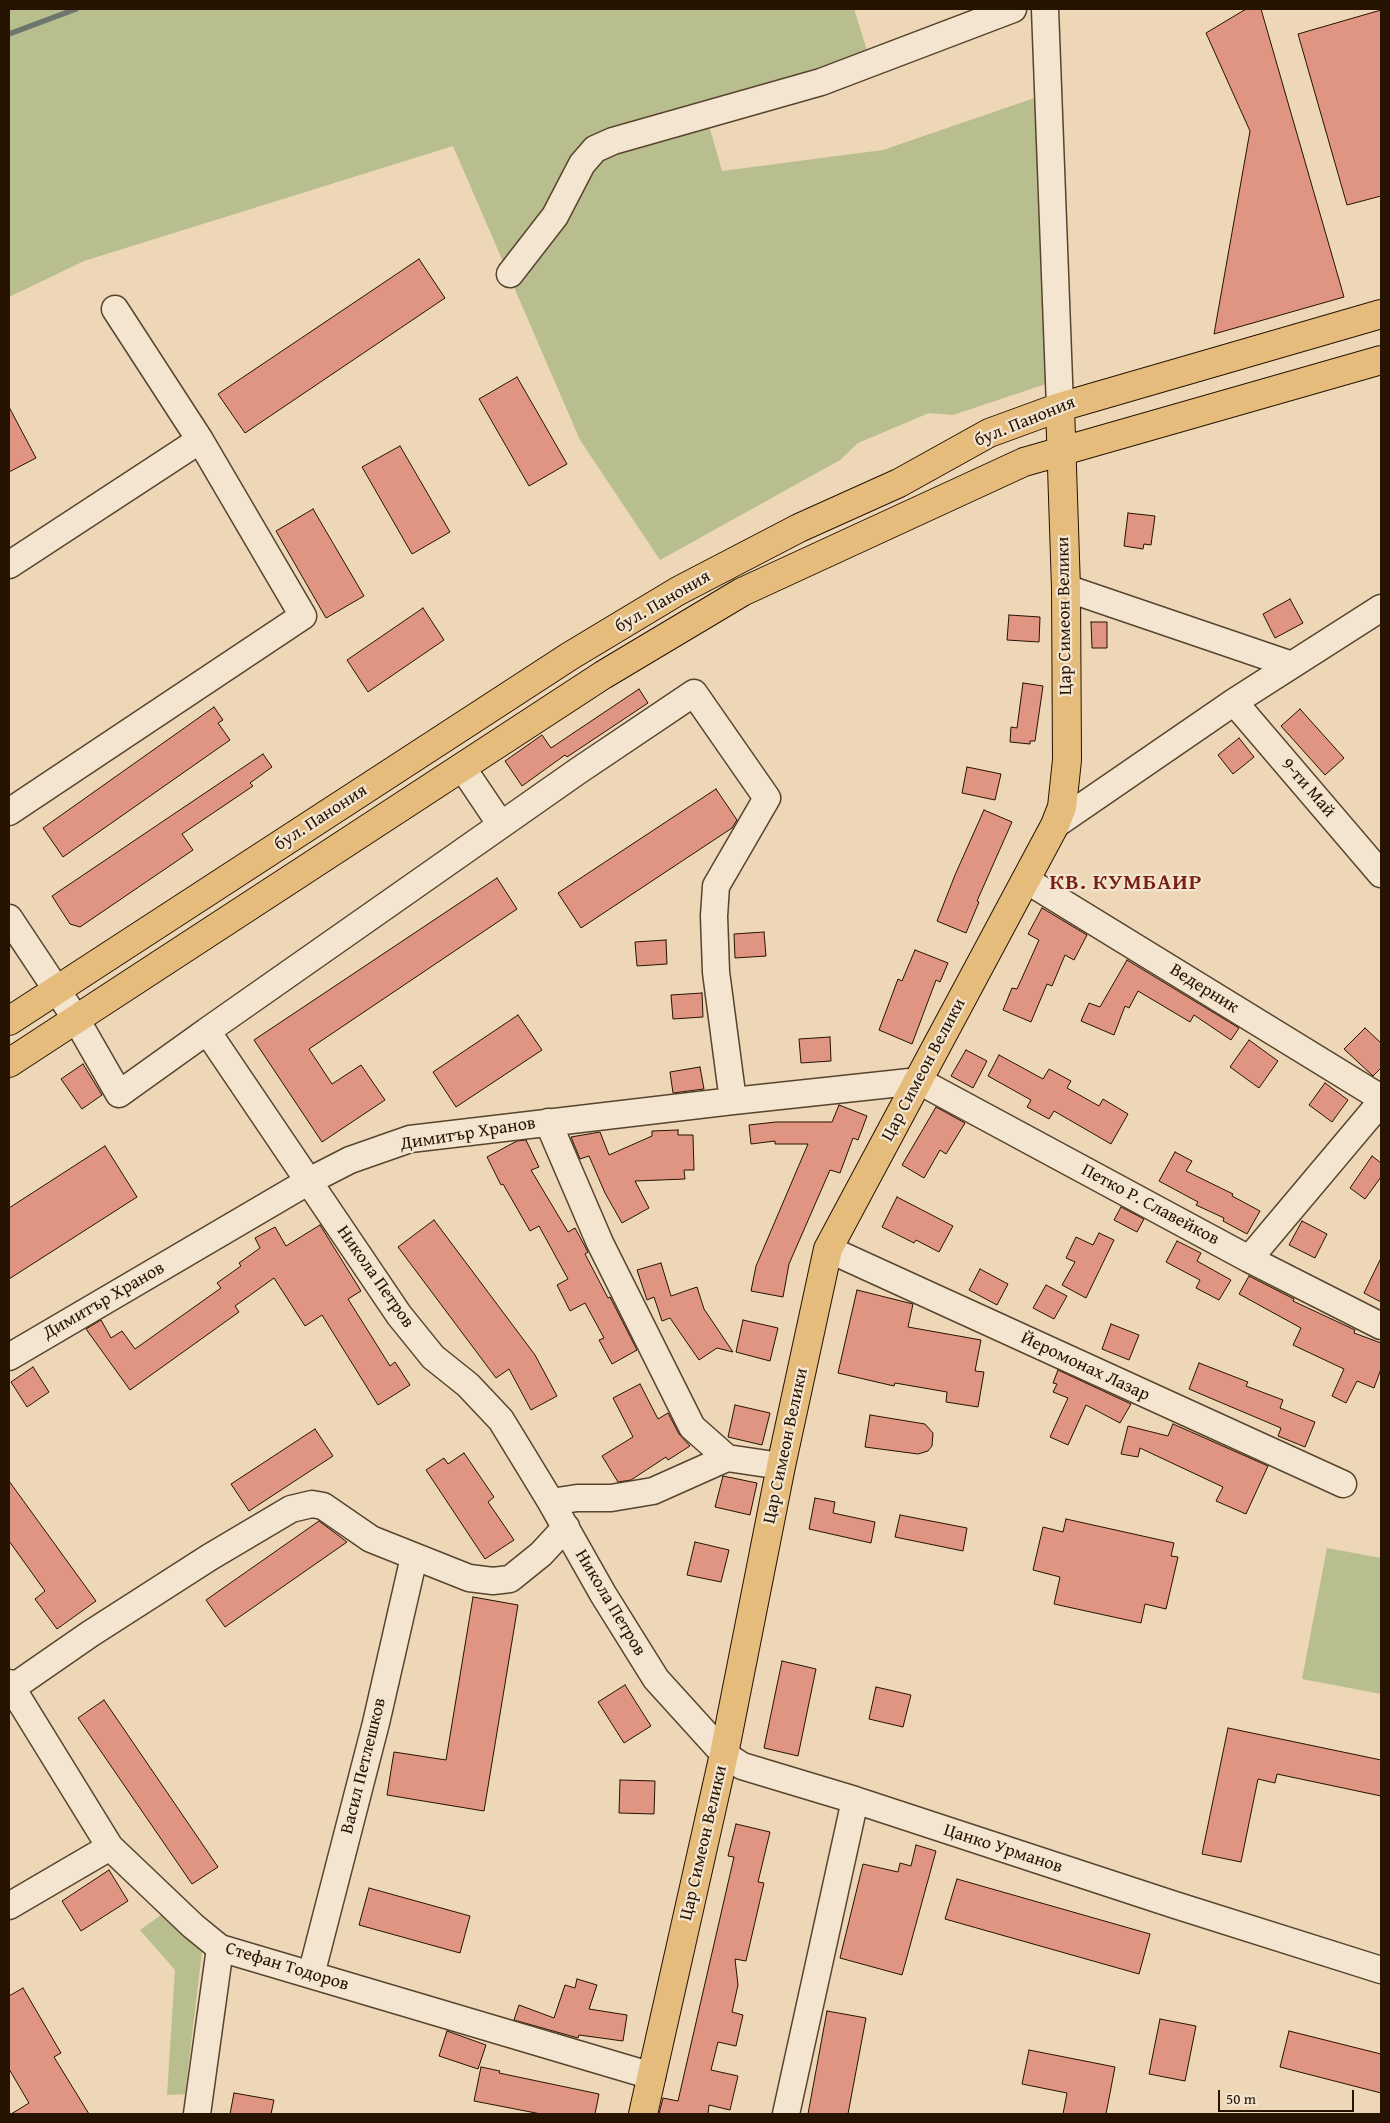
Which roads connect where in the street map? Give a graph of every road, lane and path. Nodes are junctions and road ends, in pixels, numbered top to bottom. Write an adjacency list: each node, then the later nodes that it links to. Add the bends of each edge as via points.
1 (1013, 9): 3 (street, via 820,82 594,149 582,164 555,216)
2 (1045, 9): 7 (street)
3 (510, 274)
4 (115, 310): 8 (street)
5 (1381, 314): 7 (main road, бул. Панония)
6 (1381, 360): 9 (main road, бул. Панония)
7 (1060, 407): 9 (main road, Цар Симеон Велики); 22 (main road, бул. Панония, via 989,433 899,483 799,528 678,591 570,656)
8 (200, 440): 10 (street); 16 (street, via 303,616)
9 (1061, 451): 11 (main road, Цар Симеон Велики); 15 (main road, бул. Панония, via 1024,462 742,592)
10 (9, 565)
11 (1066, 588): 13 (street); 18 (main road, Цар Симеон Велики, via 1067,760 1062,807)
12 (1381, 608): 13 (street, Цар Симеон Велики)
13 (1292, 665): 14 (street, Цар Симеон Велики)
14 (1234, 702): 18 (street, Цар Симеон Велики); 19 (street, 9-ти Май)
15 (462, 767): 17 (street); 23 (main road, бул. Панония)
16 (9, 812)
17 (501, 825): 25 (street); 29 (street, via 694,693 767,798 716,886 716,972)
18 (1056, 825): 20 (main road, Цар Симеон Велики)
19 (1381, 874)
20 (1026, 880): 27 (main road, Цар Симеон Велики); 28 (street, Ведерник)
21 (9, 918): 22 (street)
22 (56, 990): 23 (street); 24 (main road, бул. Панония)
23 (76, 1019): 25 (street, via 119,1094); 26 (main road, бул. Панония)
24 (9, 1021)
25 (207, 1031): 32 (street, Никола Петров)
26 (9, 1063)
27 (919, 1081): 29 (street, Димитър Хранов); 33 (main road, Цар Симеон Велики); 34 (street, Петко Р. Славейков)
28 (1381, 1098)
29 (733, 1101): 31 (street, Димитър Хранов)
30 (1381, 1102): 34 (street)
31 (548, 1122): 32 (street, Димитър Хранов, via 410,1139 350,1160); 37 (street, via 600,1243 692,1427)
32 (309, 1181): 36 (street, Димитър Хранов); 40 (street, Никола Петров, via 399,1315 433,1357 468,1386 501,1420)
33 (828, 1249): 38 (main road, Цар Симеон Велики); 39 (street, Йеромонах Лазар)
34 (1249, 1259): 35 (street, Петко Р. Славейков)
35 (1381, 1326)
36 (9, 1357)
37 (727, 1458): 38 (street); 40 (street, via 653,1491)
38 (781, 1466): 45 (main road, Цар Симеон Велики)
39 (1343, 1484)
40 (552, 1502): 41 (street, Никола Петров)
41 (566, 1527): 42 (street, via 541,1554 510,1578 493,1581 469,1578); 43 (street, Никола Петров)
42 (414, 1557): 44 (street, via 371,1540 323,1506 312,1504 291,1510 210,1557); 51 (street, Васил Петлешков, via 376,1723)
43 (656, 1679): 45 (street, Цанко Урманов)
44 (10, 1685): 47 (street, Стефан Тодоров)
45 (724, 1754): 46 (street, Цанко Урманов, via 742,1766); 52 (main road, Цар Симеон Велики)
46 (855, 1800): 50 (street, Цанко Урманов); 55 (street)
47 (110, 1847): 48 (street); 49 (street, Стефан Тодоров)
48 (9, 1906)
49 (220, 1948): 51 (street, Стефан Тодоров); 53 (street)
50 (1381, 1970)
51 (311, 1975): 52 (street, Стефан Тодоров)
52 (652, 2076): 54 (main road, Цар Симеон Велики)
53 (197, 2114)
54 (644, 2114)
55 (786, 2114)

